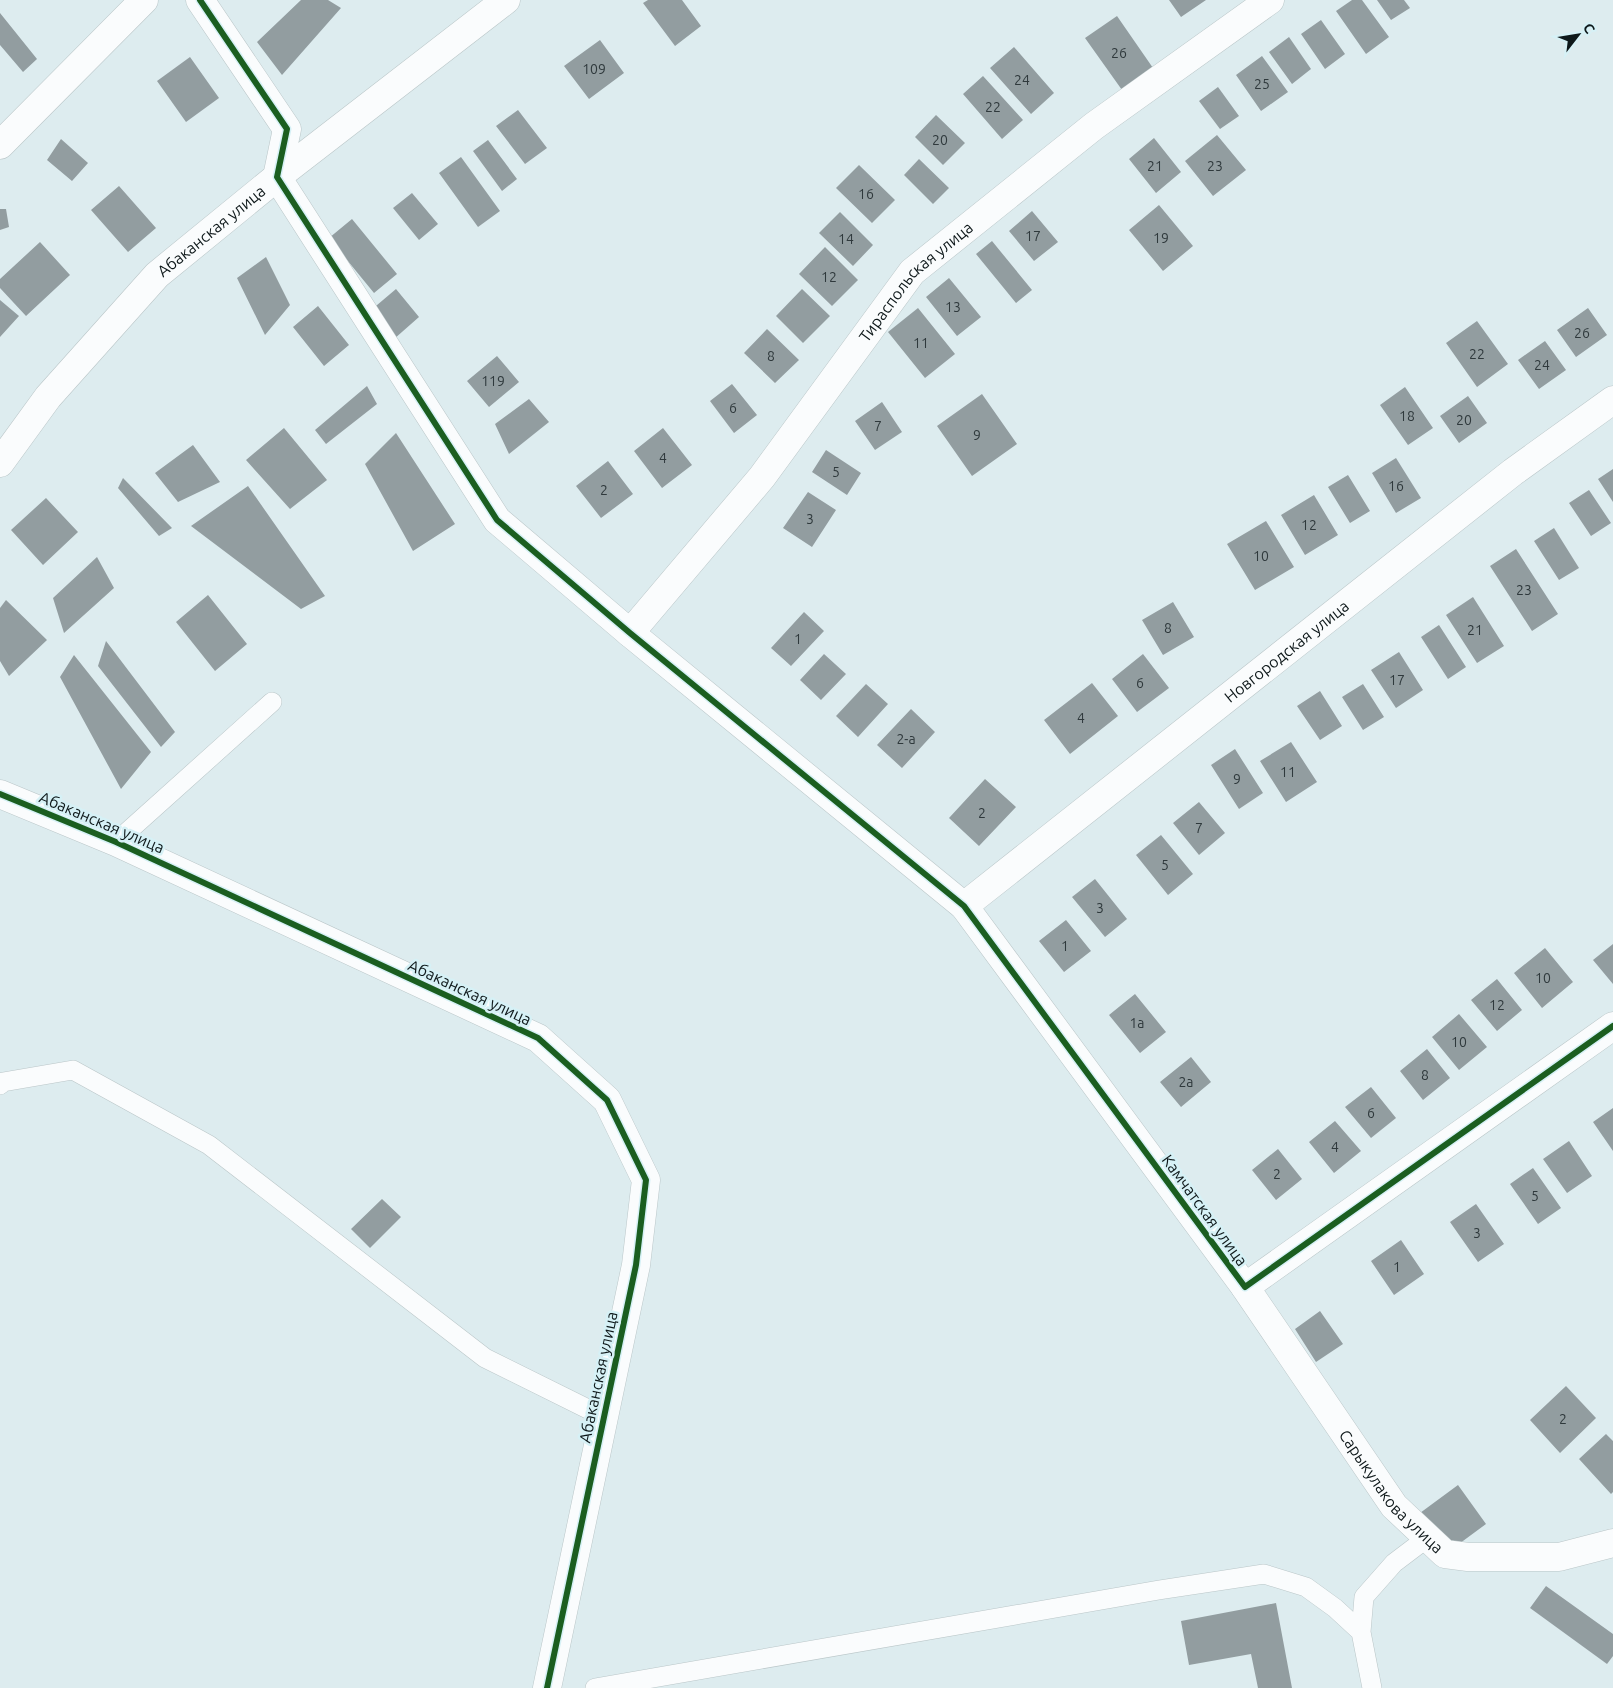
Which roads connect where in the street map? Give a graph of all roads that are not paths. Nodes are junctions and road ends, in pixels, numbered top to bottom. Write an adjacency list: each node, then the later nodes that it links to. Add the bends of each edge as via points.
1 (144, 0): 5 (street)
2 (200, 0): 6 (street, via 287,129)
3 (506, 0): 6 (street, Абаканская улица)
4 (1270, 0): 9 (street, Тираспольская улица, via 1094,126 912,272 762,477)
5 (0, 145)
6 (277, 177): 8 (street, Абаканская улица, via 157,275 48,397); 9 (street, Камчатская улица, via 498,520)
7 (1613, 400): 13 (street, Новгородская улица, via 1512,472)
8 (0, 464)
9 (630, 633): 13 (street, Камчатская улица)
10 (272, 702): 12 (lane)
11 (0, 794): 12 (street, Абаканская улица)
12 (116, 842): 17 (street, Абаканская улица, via 538,1038 607,1100 646,1180 636,1265)
13 (964, 906): 16 (street, Камчатская улица)
14 (1613, 1026): 16 (street, Камчатская улица)
15 (0, 1086): 17 (lane, via 3,1082 73,1070 209,1144 484,1358)
16 (1245, 1287): 18 (street, Сарыкулакова улица, via 1394,1506)
17 (604, 1417): 21 (street, Абаканская улица)
18 (1428, 1538): 19 (street, Сарыкулакова улица, via 1445,1554 1468,1557 1559,1557); 20 (lane, via 1394,1563 1364,1597)
19 (1613, 1543)
20 (1361, 1632): 22 (lane, via 1306,1587 1264,1574); 23 (lane)
21 (547, 1688)
22 (595, 1688)
23 (1372, 1688)

